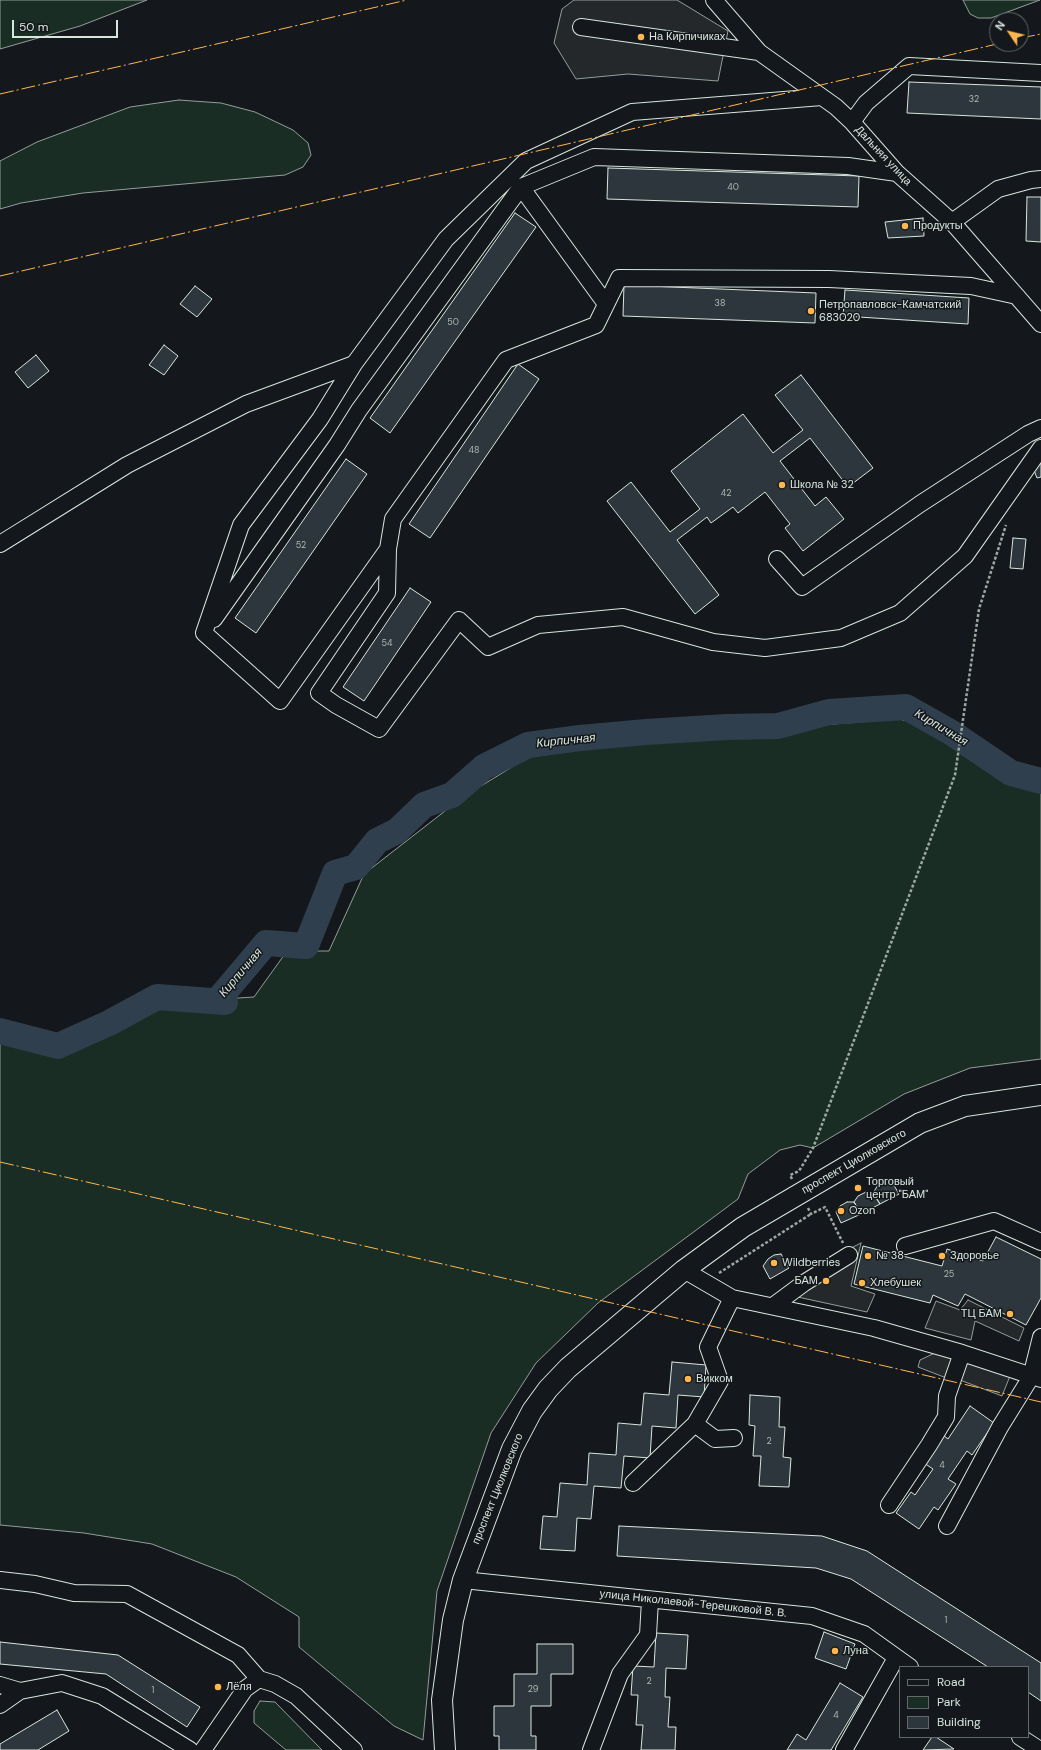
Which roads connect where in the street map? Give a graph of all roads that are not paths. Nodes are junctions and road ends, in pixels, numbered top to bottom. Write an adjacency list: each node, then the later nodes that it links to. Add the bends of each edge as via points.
1 (714, 0): 3 (street, Дальняя улица)
2 (581, 27): 3 (street)
3 (759, 52): 5 (street, Дальняя улица)
4 (1041, 72): 6 (street, via 909,66 866,103)
5 (822, 96): 6 (street, Дальняя улица); 14 (street, via 632,112 526,161 446,239)
6 (852, 122): 7 (street, Дальняя улица)
7 (897, 173): 9 (street, via 848,166 594,157); 10 (street, Дальняя улица)
8 (1041, 179): 10 (street, via 998,189)
9 (521, 187): 12 (street); 20 (street, via 359,410)
10 (952, 222): 11 (street, Дальняя улица)
11 (1016, 296): 12 (street, via 971,286 829,279 619,278); 13 (street, Дальняя улица)
12 (606, 304): 18 (street, via 596,325 506,360 393,519)
13 (1041, 324)
14 (354, 364): 17 (street, via 232,411 127,465); 20 (street, via 320,419 241,525)
15 (1041, 428): 19 (street, via 920,504 802,587)
16 (1041, 448): 18 (street, via 965,556 900,613 861,630 841,638 765,648 713,642 623,617 538,625 488,647 459,620 379,729 319,693 387,593)
17 (0, 544)
18 (388, 549): 20 (street, via 280,701)
19 (777, 559)
20 (204, 633)
21 (1041, 1095): 25 (main road, проспект Циолковского, via 965,1106 920,1123 743,1227)
22 (1041, 1242): 23 (street, via 994,1221)
23 (905, 1246)
24 (849, 1255): 27 (street)
25 (684, 1270): 26 (street); 37 (main road, проспект Циолковского, via 568,1368 532,1411 512,1449)
26 (732, 1298): 27 (street); 31 (street, via 708,1347 720,1381)
27 (773, 1306): 29 (street, via 874,1328)
28 (1041, 1337): 30 (street)
29 (962, 1353): 30 (street); 34 (street, via 947,1396 946,1417)
30 (1036, 1378): 35 (street, via 1000,1427)
31 (695, 1424): 32 (street, via 715,1439); 33 (street)
32 (734, 1438)
33 (633, 1483)
34 (889, 1505)
35 (947, 1526)
36 (0, 1580): 41 (street, via 35,1584 74,1594 127,1594 238,1655)
37 (463, 1580): 38 (street, улица Николаевой-Терешковой В. В.); 49 (main road, проспект Циолковского, via 453,1620 442,1700)
38 (650, 1600): 39 (street, улица Николаевой-Терешковой В. В., via 812,1616 864,1634); 50 (street, via 648,1635 620,1674)
39 (896, 1658): 40 (street, улица Николаевой-Терешковой В. В.); 51 (street)
40 (908, 1666)
41 (259, 1680): 47 (street, via 245,1689); 48 (street, via 275,1684 296,1696)
42 (0, 1685): 43 (street)
43 (20, 1691): 44 (street); 46 (street, via 62,1682 102,1696)
44 (0, 1705)
45 (1022, 1738): 52 (street)
46 (190, 1750)
47 (203, 1750)
48 (354, 1750)
49 (445, 1750)
50 (591, 1750)
51 (844, 1750)
52 (1040, 1750)

